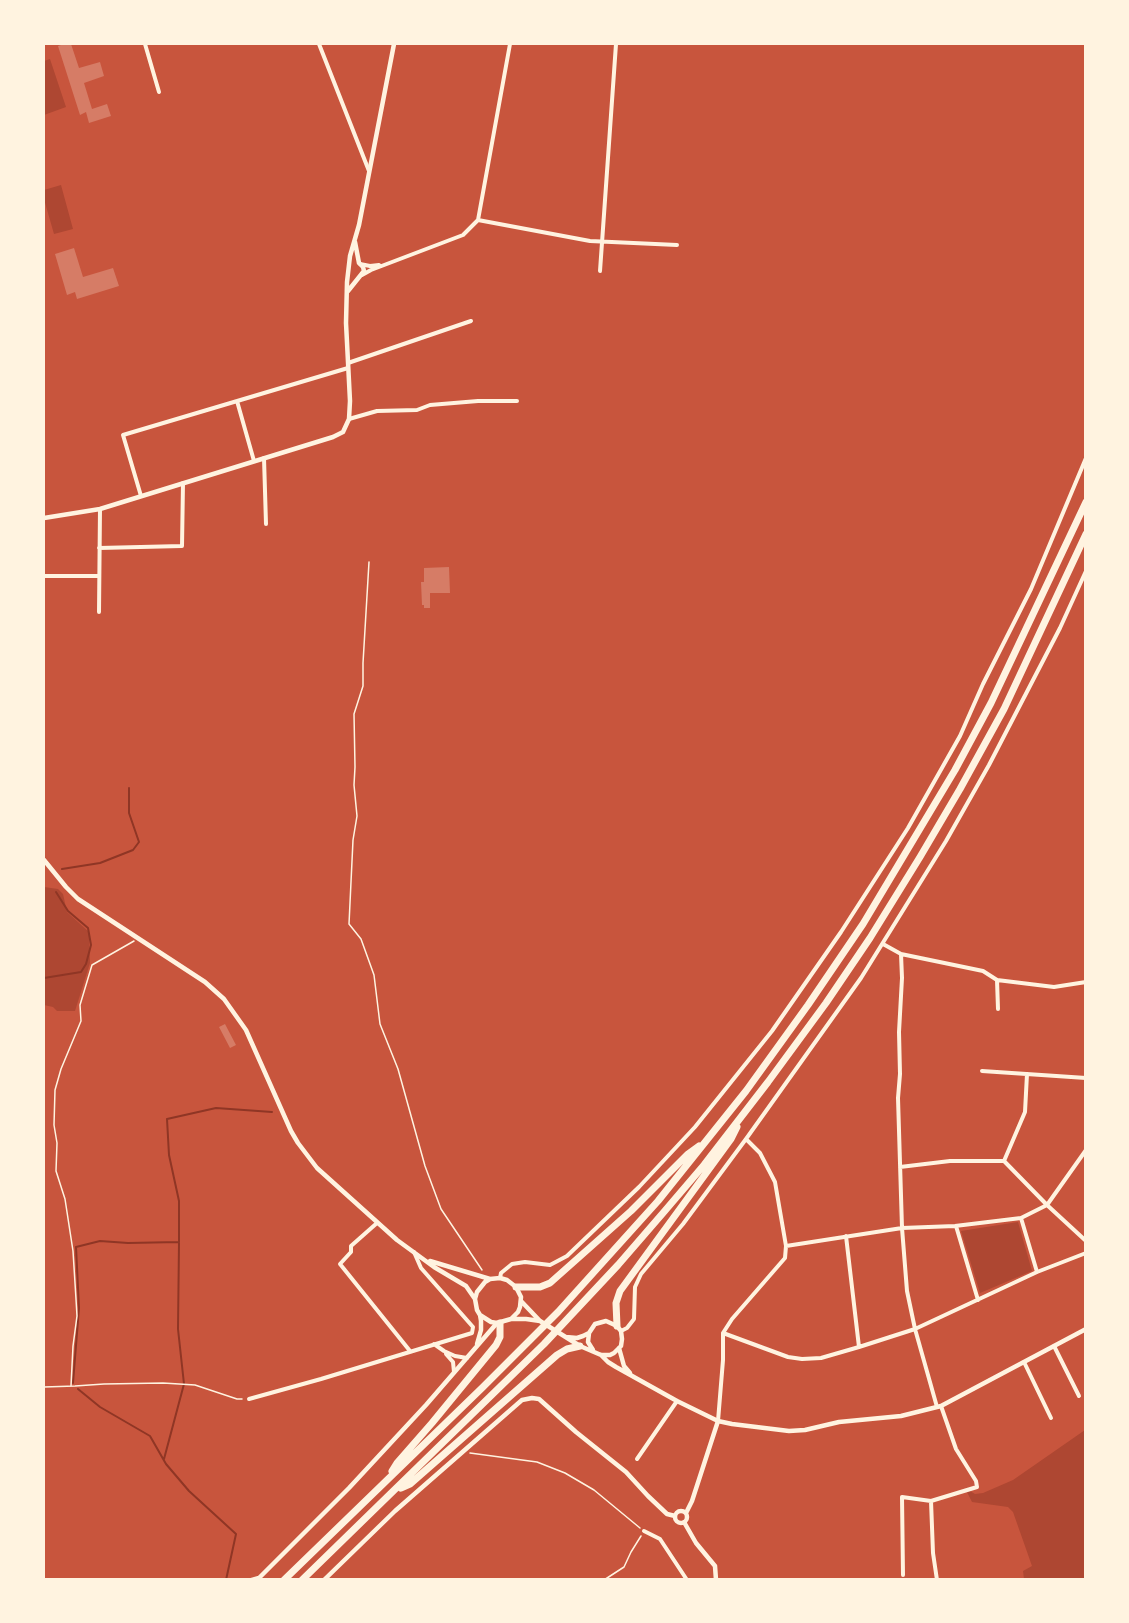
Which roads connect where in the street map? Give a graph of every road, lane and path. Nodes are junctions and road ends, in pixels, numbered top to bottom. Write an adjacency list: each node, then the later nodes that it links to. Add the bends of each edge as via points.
1 (145, 44): 6 (street)
2 (319, 44): 7 (street)
3 (394, 44): 7 (street)
4 (510, 44): 8 (street)
5 (616, 44): 10 (street)
6 (159, 92)
7 (369, 172): 9 (street)
8 (478, 220): 10 (street); 13 (street, via 463,235)
9 (355, 242): 12 (street); 14 (street)
10 (601, 243): 11 (street); 15 (street)
11 (677, 244)
12 (359, 263): 13 (street); 14 (street, via 353,263); 16 (street, via 364,269)
13 (383, 265): 16 (street)
14 (349, 269): 16 (street, via 352,277); 17 (street)
15 (600, 271)
16 (360, 276): 17 (street)
17 (347, 294): 19 (street)
18 (471, 321): 19 (street)
19 (348, 366): 20 (street); 22 (street)
20 (237, 401): 25 (street); 27 (street, via 123,435)
21 (517, 401): 22 (street, via 430,405 417,410 377,411)
22 (349, 419): 23 (street, via 343,432 333,437)
23 (264, 458): 25 (street); 31 (street)
24 (1086, 458): 68 (street, via 1031,589 960,736 908,828 778,1022 695,1127 567,1256 550,1265 517,1262)
25 (254, 461): 26 (street)
26 (183, 483): 27 (street); 33 (street, via 182,546)
27 (141, 496): 29 (street)
28 (1086, 502): 51 (highway, via 991,703 917,835 836,964)
29 (100, 509): 30 (street); 33 (street)
30 (44, 518)
31 (266, 524)
32 (1086, 534): 49 (highway, via 1004,709 920,857 826,1003)
33 (99, 548): 37 (street)
34 (369, 562): 67 (path, via 363,686 354,714 357,816 349,924 361,939 374,975 380,1024 398,1069 441,1209)
35 (1086, 571): 41 (street, via 989,765)
36 (44, 576): 37 (street)
37 (99, 576): 38 (street)
38 (99, 612)
39 (44, 860): 40 (street, via 78,899)
40 (137, 938): 57 (street, via 205,982 224,999 246,1030 298,1143 317,1168); 98 (path, via 92,965 80,1005 81,1021 55,1090 56,1171 73,1251 77,1316)
41 (883, 944): 42 (street); 50 (street)
42 (901, 954): 43 (street, via 983,971); 54 (street)
43 (997, 980): 44 (street, via 1054,987); 45 (street)
44 (1086, 982)
45 (998, 1009)
46 (982, 1071): 47 (street)
47 (1027, 1074): 48 (street); 53 (street, via 1025,1112)
48 (1086, 1078)
49 (740, 1119): 78 (highway, via 731,1139 620,1291 616,1303); 109 (highway, via 567,1320)
50 (746, 1139): 62 (street, via 760,1153 775,1182); 78 (street, via 641,1274 635,1287 634,1319 627,1328)
51 (706, 1141): 70 (highway, via 550,1283); 108 (highway, via 558,1312)
52 (1086, 1150): 55 (street)
53 (1004, 1161): 54 (street, via 950,1161); 55 (street)
54 (900, 1167): 59 (street)
55 (1047, 1205): 56 (street); 61 (street)
56 (1021, 1218): 58 (street); 66 (street)
57 (377, 1223): 63 (street); 91 (street, via 351,1246 351,1252 340,1264)
58 (956, 1226): 59 (street); 72 (street)
59 (902, 1228): 60 (street); 79 (street, via 907,1291)
60 (846, 1236): 62 (street); 88 (street)
61 (1086, 1241)
62 (786, 1246): 82 (street, via 785,1257)
63 (413, 1251): 65 (street); 84 (street, via 422,1268 473,1327 472,1333)
64 (1086, 1253): 66 (street)
65 (426, 1259): 69 (street); 71 (street, via 466,1286)
66 (1037, 1272): 72 (street)
67 (484, 1273)
68 (500, 1278): 69 (street); 70 (street)
69 (490, 1280): 71 (street, via 481,1286)
70 (516, 1287): 73 (street)
71 (475, 1299): 74 (street)
72 (978, 1300): 79 (street)
73 (521, 1301): 75 (street); 76 (street)
74 (480, 1315): 77 (street); 85 (street)
75 (511, 1319): 76 (street); 77 (street)
76 (540, 1321): 83 (street)
77 (499, 1323): 85 (street); 108 (highway, via 496,1345 397,1463)
78 (619, 1329): 81 (street, via 601,1322); 89 (street)
79 (915, 1329): 88 (street); 103 (street)
80 (1086, 1329): 87 (street)
81 (589, 1333): 83 (street); 90 (street, via 588,1342)
82 (723, 1333): 88 (street, via 802,1359); 105 (street)
83 (566, 1337): 86 (street)
84 (434, 1344): 91 (street); 92 (street)
85 (477, 1346): 94 (street)
86 (580, 1346): 90 (street); 109 (highway, via 557,1355 410,1484)
87 (1054, 1346): 95 (street); 100 (street)
88 (859, 1347)
89 (619, 1348): 93 (street, via 610,1355); 97 (street)
90 (593, 1350): 93 (street)
91 (410, 1351): 101 (street)
92 (444, 1351): 94 (street); 96 (street, via 453,1362)
93 (601, 1355): 97 (street)
94 (467, 1358): 96 (street)
95 (1024, 1362): 103 (street); 104 (street)
96 (454, 1372): 116 (street, via 349,1488)
97 (631, 1375): 102 (street)
98 (71, 1386): 99 (path); 101 (path, via 195,1385 237,1399)
99 (44, 1387)
100 (1080, 1396)
101 (249, 1399)
102 (677, 1401): 105 (street); 107 (street)
103 (939, 1406): 105 (street, via 901,1416 839,1422 805,1430); 110 (street, via 977,1487)
104 (1051, 1418)
105 (718, 1421): 111 (street)
106 (463, 1452): 112 (street, via 522,1400 540,1399 667,1514); 114 (path, via 537,1462 565,1473 594,1490); 120 (street)
107 (637, 1459)
108 (388, 1479): 118 (highway)
109 (393, 1492): 119 (highway)
110 (931, 1501): 115 (street, via 902,1497); 124 (street)
111 (686, 1513): 112 (street, via 679,1511); 113 (street)
112 (675, 1516): 113 (street, via 678,1522)
113 (684, 1522): 123 (street, via 715,1566)
114 (644, 1531): 121 (path, via 624,1567); 122 (street, via 660,1539)
115 (903, 1575)
116 (257, 1579): 117 (street)
117 (251, 1580)
118 (284, 1580)
119 (302, 1580)
120 (324, 1580)
121 (604, 1580)
122 (687, 1580)
123 (716, 1580)
124 (937, 1580)

